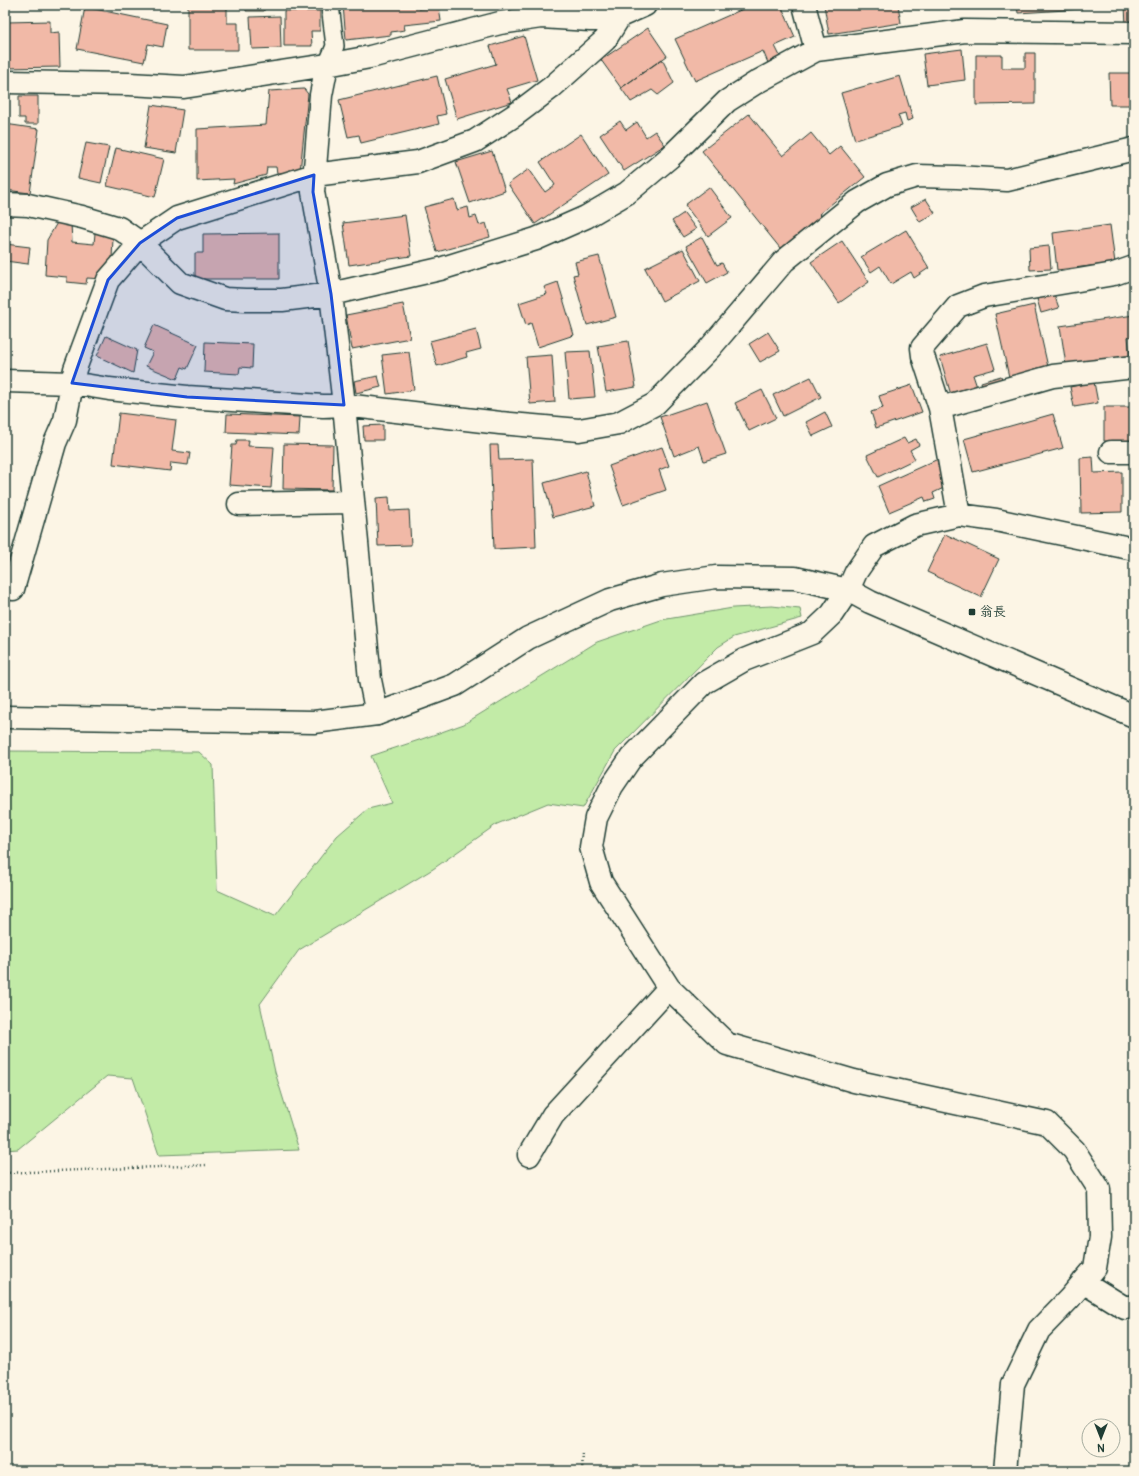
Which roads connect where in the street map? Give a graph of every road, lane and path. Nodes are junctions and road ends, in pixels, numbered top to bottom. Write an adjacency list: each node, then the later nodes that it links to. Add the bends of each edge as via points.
1 (330, 5): 8 (lane, via 335,46)
2 (645, 5): 5 (street)
3 (804, 5): 7 (street)
4 (540, 11): 5 (street, via 590,20); 8 (street)
5 (620, 16): 11 (street, via 605,40 552,87 475,141 418,162)
6 (1134, 33): 7 (street, via 965,31)
7 (816, 50): 15 (street, via 727,100 670,157 627,193 586,217 536,239 447,267)
8 (327, 65): 9 (street, via 184,86); 11 (street, via 321,95)
9 (5, 82)
10 (1134, 149): 19 (street, via 1007,180 917,176 887,185 857,202 784,261 710,348 654,404 619,423 579,430)
11 (314, 175): 13 (street, via 177,218); 15 (street, via 313,192)
12 (5, 204): 13 (street, via 28,206 97,221 119,228)
13 (140, 243): 15 (street, via 180,283 226,299 282,300); 18 (street, via 108,280 75,369)
14 (1134, 267): 20 (street, via 1114,274 984,296 958,306 922,348)
15 (331, 294): 19 (street)
16 (1134, 367): 20 (street, via 1053,376)
17 (5, 381): 18 (street)
18 (72, 384): 19 (street, via 187,398); 27 (street, via 65,420 55,443)
19 (344, 405): 23 (street)
20 (940, 408): 25 (street)
21 (1111, 452): 22 (street)
22 (1134, 452)
23 (353, 502): 24 (street); 29 (street, via 370,680)
24 (239, 504)
25 (959, 516): 26 (street, via 996,520); 28 (street, via 915,525 874,546 856,572)
26 (1134, 549)
27 (13, 590)
28 (848, 590): 29 (street, via 796,578 716,577 662,585 610,600 528,638 455,685); 30 (street, via 870,602); 32 (street, via 832,614 812,633 744,660 704,683 631,758 612,786 596,818 591,847 601,882)
29 (377, 714): 31 (street, via 314,722)
30 (1134, 716)
31 (5, 717)
32 (669, 988): 33 (street, via 553,1115); 36 (street, via 727,1044 854,1081 1047,1123 1074,1150 1099,1189 1100,1237 1095,1268)
33 (529, 1155)
34 (208, 1166): 35 (path)
35 (5, 1173)
36 (1083, 1282): 37 (street, via 1125,1308); 40 (street, via 1039,1330 1013,1384)
37 (1134, 1306)
38 (583, 1453): 39 (path)
39 (582, 1471)
40 (1005, 1471)

